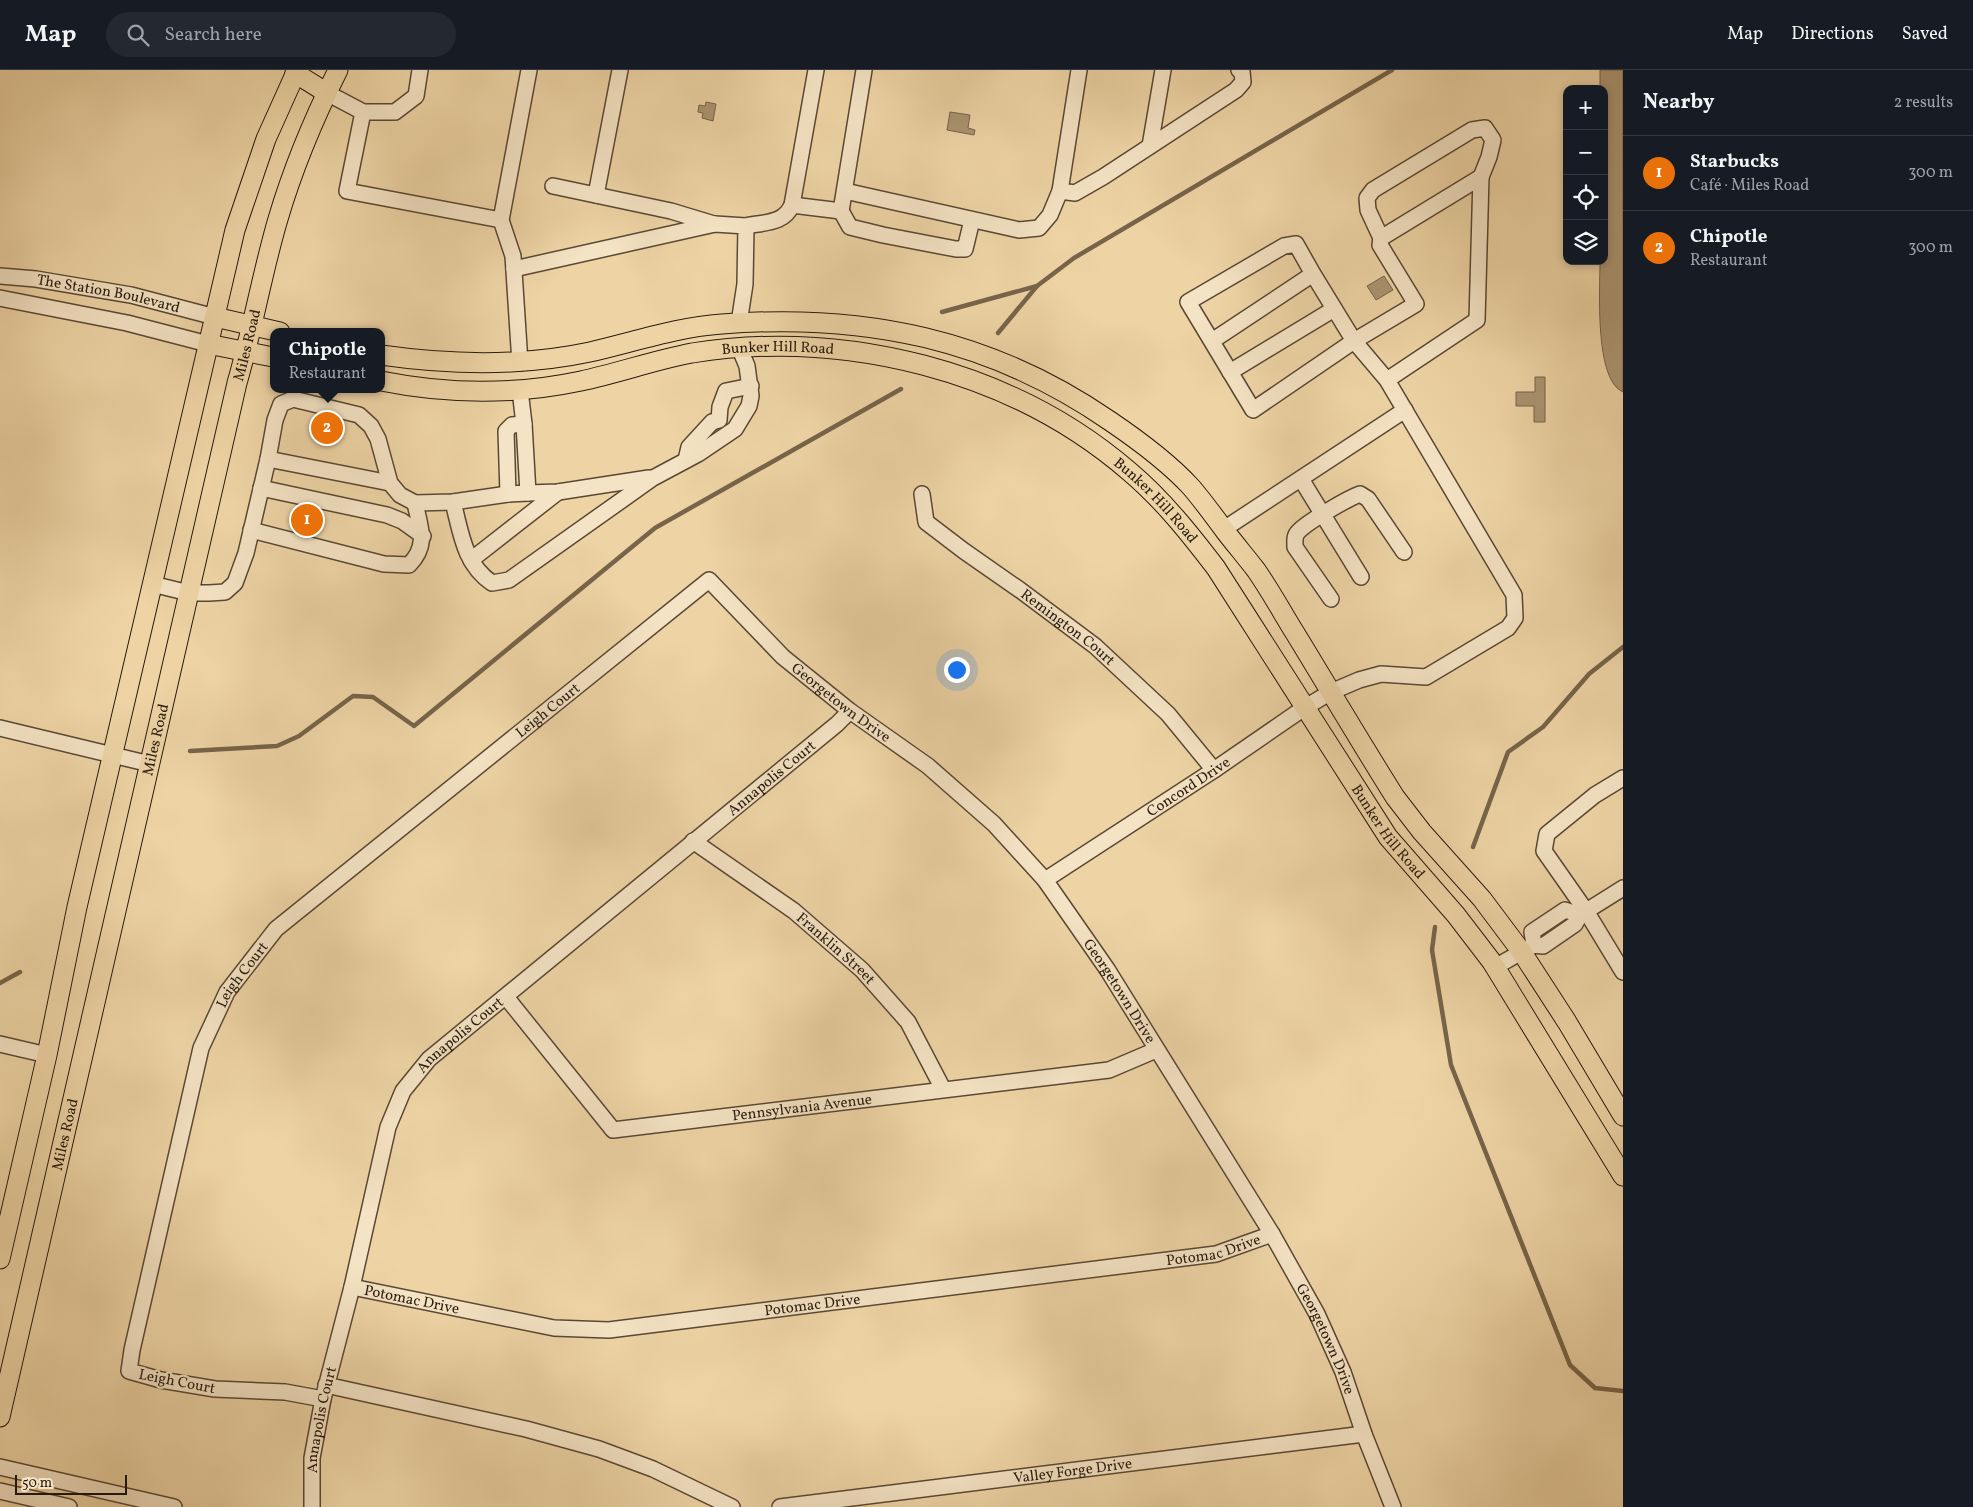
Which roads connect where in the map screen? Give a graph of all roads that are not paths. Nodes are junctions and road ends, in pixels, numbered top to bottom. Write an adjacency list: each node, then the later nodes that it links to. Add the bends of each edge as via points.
1 (338, 70): 11 (main road, Miles Road)
2 (420, 70): 12 (street, via 416,96 395,112)
3 (529, 70): 21 (street)
4 (620, 70): 18 (street)
5 (816, 70): 19 (street)
6 (864, 70): 16 (street)
7 (1079, 70): 17 (street)
8 (1163, 70): 13 (street)
9 (1239, 70): 13 (street, via 1243,82 1236,90)
10 (294, 72): 11 (main road); 31 (main road, via 266,139 238,221)
11 (326, 93): 12 (street); 33 (main road, Miles Road, via 278,219)
12 (363, 112): 21 (street, via 347,191)
13 (1150, 146): 17 (street, via 1075,193)
14 (1481, 177): 25 (street); 25 (street, via 1493,140 1485,128 1472,130 1373,190 1367,198 1368,210); 44 (street, via 1477,320)
15 (554, 186): 18 (street)
16 (845, 191): 20 (street); 22 (street)
17 (1060, 192): 22 (street, via 1050,215 1039,228 1020,230)
18 (596, 195): 23 (street, via 671,210)
19 (792, 205): 20 (street); 24 (street, via 782,218)
20 (841, 211): 22 (street, via 850,227 956,249 965,249)
21 (501, 220): 26 (street)
22 (972, 220)
23 (715, 224): 24 (street); 26 (street)
24 (746, 226): 32 (street, via 745,284)
25 (1381, 238): 36 (street, via 1380,245 1416,304)
26 (514, 269): 42 (street)
27 (1313, 274): 30 (street, Concord Drive); 35 (street); 35 (street, Concord Drive, via 1296,244 1284,246 1188,302)
28 (0, 276): 31 (street, The Station Boulevard, via 131,295)
29 (0, 298): 37 (street, The Station Boulevard, via 127,323)
30 (1334, 309): 36 (street, Concord Drive); 43 (street)
31 (215, 317): 33 (main road); 37 (main road)
32 (739, 323): 38 (main road); 42 (main road, Bunker Hill Road, via 670,331 590,352); 63 (main road, Bunker Hill Road, via 814,322 888,329 963,347 1012,366 1062,390 1130,434 1190,486)
33 (253, 324): 34 (main road); 39 (main road, Miles Road)
34 (270, 329)
35 (1212, 341): 43 (street)
36 (1354, 341): 43 (street, via 1252,410); 44 (street, Concord Drive)
37 (208, 344): 39 (main road); 70 (main road)
38 (739, 347): 46 (street); 47 (main road, Bunker Hill Road, via 690,354 580,381); 74 (main road, Bunker Hill Road, via 802,346 851,350 930,367 997,390 1082,436 1132,473 1192,537 1238,600)
39 (246, 352): 40 (main road); 71 (main road, Miles Road)
40 (270, 356)
41 (385, 356): 42 (main road, Bunker Hill Road, via 428,362)
42 (520, 363): 47 (main road)
43 (1230, 372)
44 (1387, 380): 48 (street, Concord Drive)
45 (385, 382): 47 (main road, Bunker Hill Road, via 449,391)
46 (751, 386): 51 (street, via 749,406 735,429); 51 (street, via 726,391 719,420 712,422 689,447)
47 (520, 390): 49 (street)
48 (1405, 410): 53 (street); 73 (street, Concord Drive, via 1514,595 1515,618 1508,628 1426,677 1381,674)
49 (524, 424): 57 (street); 58 (street, via 512,425 506,431)
50 (268, 459): 54 (street); 54 (street, via 281,404 292,399 358,415 371,426); 55 (street)
51 (686, 460): 52 (street)
52 (653, 478): 56 (street); 67 (street, via 509,580 492,583 480,574)
53 (1301, 479): 62 (street); 63 (street)
54 (390, 483): 61 (street, via 400,495)
55 (261, 488): 64 (street); 65 (street, via 387,516 402,521)
56 (558, 492): 57 (street); 67 (street)
57 (528, 493): 58 (street)
58 (508, 494): 60 (street)
59 (922, 494): 79 (street, Remington Court, via 926,522 1095,646 1168,714)
60 (453, 502): 61 (street); 67 (street, via 465,550)
61 (415, 503): 65 (street)
62 (1323, 515): 66 (street, via 1360,494 1368,499); 68 (street); 72 (street, via 1298,532 1295,547)
63 (1224, 529): 73 (main road, Bunker Hill Road, via 1258,573)
64 (251, 530): 65 (street, via 384,564 409,565 418,556); 71 (street, via 235,583 225,592)
65 (423, 536)
66 (1404, 552)
67 (471, 560)
68 (1361, 577)
69 (709, 580): 75 (street, Georgetown Drive, via 783,657); 98 (street, Leigh Court, via 276,929 227,992 201,1048 129,1371 215,1389)
70 (152, 584): 71 (street); 77 (main road)
71 (189, 593): 78 (main road, Miles Road)
72 (1331, 599)
73 (1331, 692): 74 (street, Concord Drive); 85 (main road, Bunker Hill Road, via 1395,797 1422,832)
74 (1304, 708): 79 (street, Concord Drive); 86 (main road, Bunker Hill Road, via 1388,837 1456,915)
75 (850, 711): 81 (street, Annapolis Court); 82 (street, Georgetown Drive, via 928,766 994,824)
76 (0, 728): 77 (street)
77 (113, 756): 78 (street); 91 (main road, via 77,906)
78 (150, 764): 99 (main road, Miles Road)
79 (1214, 770): 82 (street, Concord Drive)
80 (1623, 778): 84 (street, via 1595,795 1547,834 1544,851)
81 (693, 841): 88 (street, Annapolis Court); 92 (street, Franklin Street, via 794,911 862,970 908,1022)
82 (1045, 880): 90 (street, Georgetown Drive, via 1107,969)
83 (1623, 888): 84 (street)
84 (1583, 913): 85 (street, via 1575,924 1543,946); 87 (street)
85 (1528, 948): 86 (street); 93 (main road, Bunker Hill Road)
86 (1495, 968): 94 (main road, Bunker Hill Road)
87 (1623, 972)
88 (506, 997): 92 (street, Pennsylvania Avenue, via 613,1130); 97 (street, Annapolis Court, via 429,1059 403,1092 388,1127)
89 (0, 1044): 91 (street)
90 (1156, 1050): 92 (street, Pennsylvania Avenue, via 1109,1070); 95 (street, Georgetown Drive)
91 (47, 1055): 96 (main road)
92 (943, 1089)
93 (1623, 1116)
94 (1623, 1176)
95 (1272, 1234): 97 (street, Potomac Drive, via 1216,1254 609,1330 554,1328); 100 (street, Georgetown Drive, via 1317,1314 1343,1372)
96 (0, 1259)
97 (352, 1287): 98 (street, Annapolis Court)
98 (325, 1392): 105 (street, Annapolis Court, via 312,1458); 106 (street, via 526,1429 599,1449 653,1469)
99 (0, 1416)
100 (1364, 1434): 107 (street, Valley Forge Drive); 108 (street, Georgetown Drive)
101 (0, 1467): 104 (street)
102 (0, 1491): 103 (street)
103 (69, 1507)
104 (174, 1507)
105 (312, 1507)
106 (732, 1507)
107 (780, 1507)
108 (1393, 1507)

